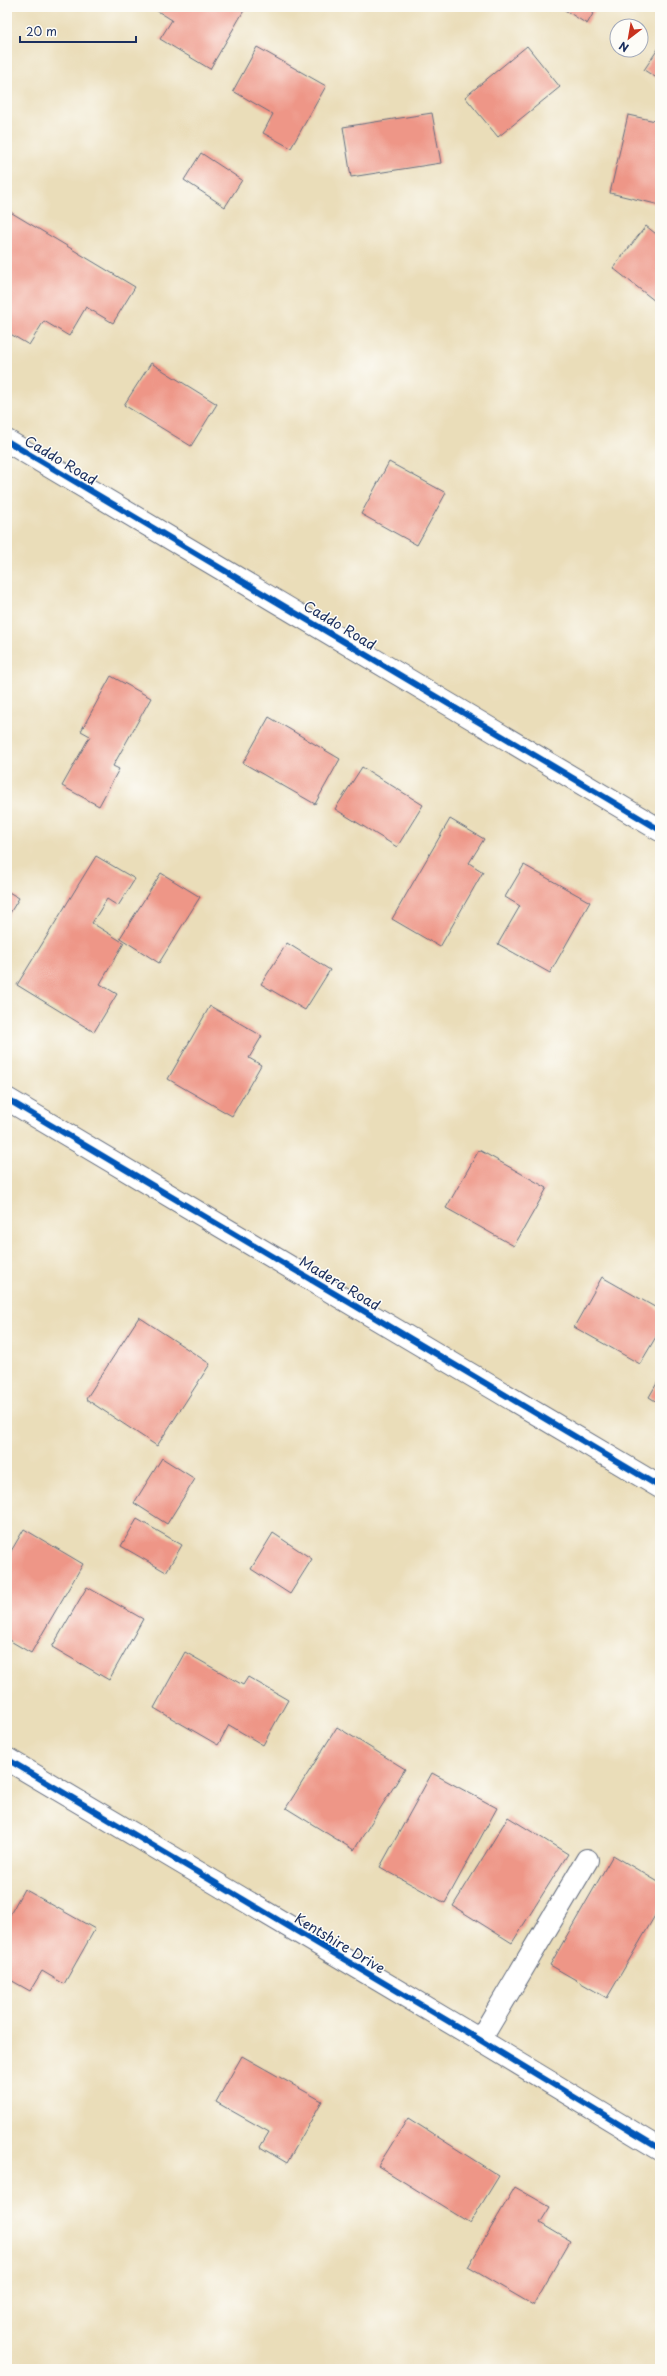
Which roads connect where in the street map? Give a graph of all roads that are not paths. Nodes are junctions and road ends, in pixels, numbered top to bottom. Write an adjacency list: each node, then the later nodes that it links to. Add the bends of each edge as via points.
1 (7, 441): 2 (street, Caddo Road)
2 (660, 830)
3 (7, 1099): 4 (street, Madera Road)
4 (660, 1487)
5 (7, 1759): 7 (street, Kentshire Drive)
6 (587, 1860): 7 (street)
7 (480, 2040): 8 (street, Kentshire Drive)
8 (660, 2149)

